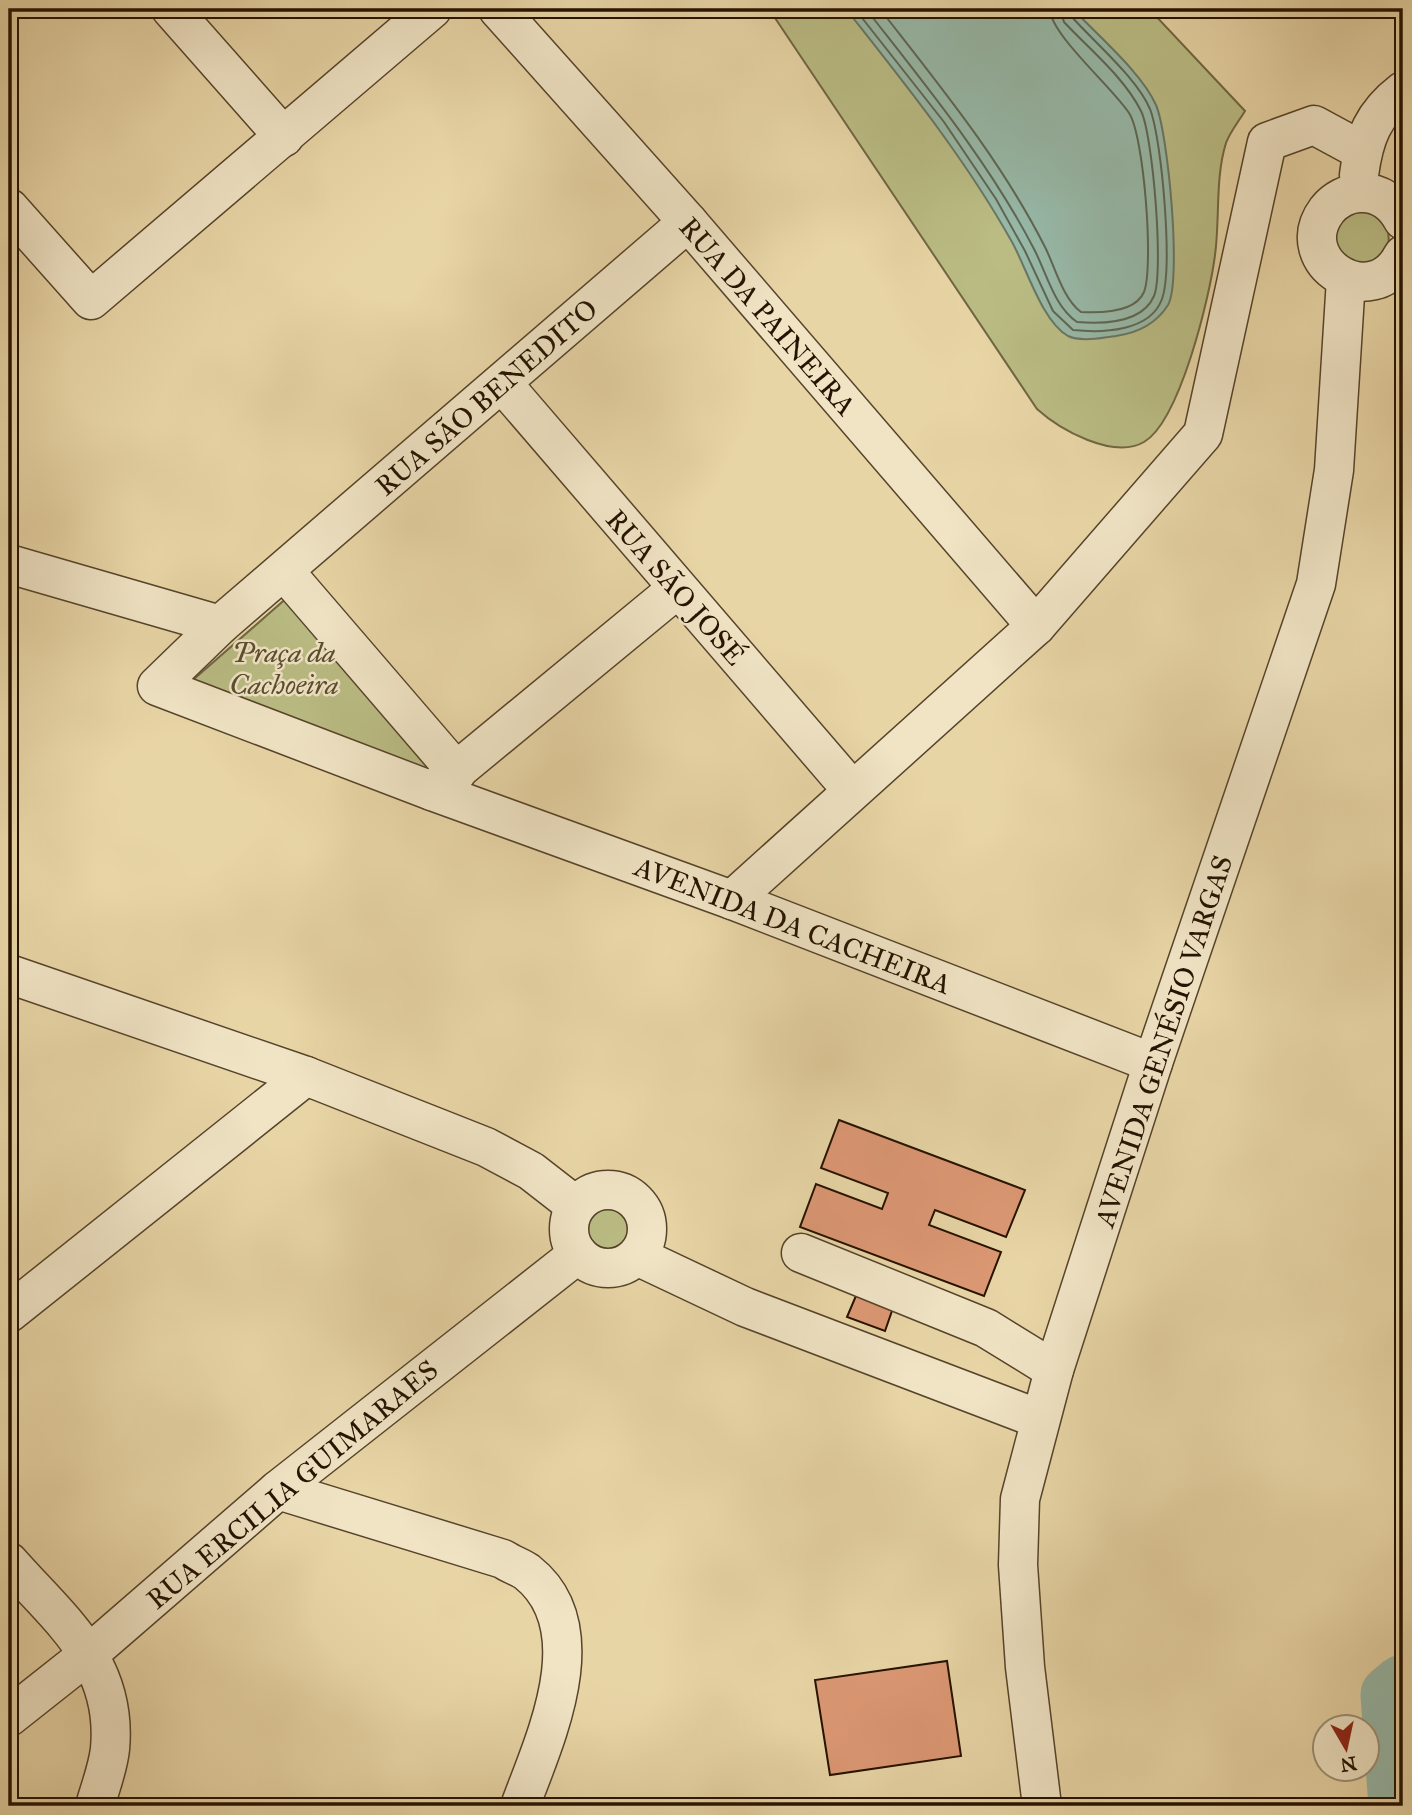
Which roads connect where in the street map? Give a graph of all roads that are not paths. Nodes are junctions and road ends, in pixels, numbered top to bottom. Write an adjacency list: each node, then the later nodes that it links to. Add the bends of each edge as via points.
1 (171, 9): 5 (street)
2 (432, 9): 5 (street)
3 (498, 9): 10 (street, RUA DA PAINEIRA)
4 (1403, 91): 6 (street, via 1377,115)
5 (284, 137): 8 (street, via 92,299)
6 (1362, 150): 7 (street); 17 (street, via 1314,125 1267,142 1203,433)
7 (1357, 193): 9 (street, via 1386,199); 11 (street, via 1343,197 1321,218 1317,232 1323,261)
8 (9, 208)
9 (1403, 220)
10 (688, 222): 12 (street, RUA SÃO BENEDITO); 17 (street, RUA DA PAINEIRA)
11 (1383, 276): 22 (street, AVENIDA GENÉSIO VARGAS, via 1334,470 1316,584)
12 (502, 383): 14 (street, RUA SÃO BENEDITO); 15 (street, RUA SÃO JOSÉ)
13 (9, 564): 16 (street)
14 (285, 572): 16 (street); 18 (street)
15 (677, 589): 18 (street); 19 (street, RUA SÃO JOSÉ)
16 (220, 625): 18 (street, via 157,686)
17 (1035, 626): 19 (street)
18 (444, 782): 20 (street, AVENIDA DA CACHEIRA)
19 (852, 790): 20 (street)
20 (732, 900): 22 (street, AVENIDA DA CACHEIRA)
21 (9, 974): 23 (street)
22 (1153, 1063): 29 (street, AVENIDA GENÉSIO VARGAS)
23 (306, 1076): 24 (street, via 486,1147 531,1171); 28 (street)
24 (576, 1206): 26 (street, via 568,1230); 27 (street, via 599,1191 614,1190 632,1199 645,1216 647,1230)
25 (801, 1253): 29 (street, via 986,1328)
26 (578, 1254): 27 (street, via 600,1268 626,1264); 31 (street, RUA ERCILIA GUIMARAES)
27 (637, 1255): 30 (street, via 746,1307)
28 (9, 1313)
29 (1054, 1370): 30 (street, AVENIDA GENÉSIO VARGAS)
30 (1039, 1419): 37 (street, AVENIDA GENÉSIO VARGAS, via 1020,1499 1017,1565)
31 (278, 1490): 33 (street, RUA ERCILIA GUIMARAES); 36 (street, via 503,1559 527,1573 548,1598 560,1630 558,1699)
32 (9, 1562): 33 (street)
33 (90, 1653): 34 (street, RUA ERCILIA GUIMARAES); 35 (street, via 111,1713 110,1751)
34 (9, 1717)
35 (95, 1806)
36 (520, 1806)
37 (1042, 1806)

